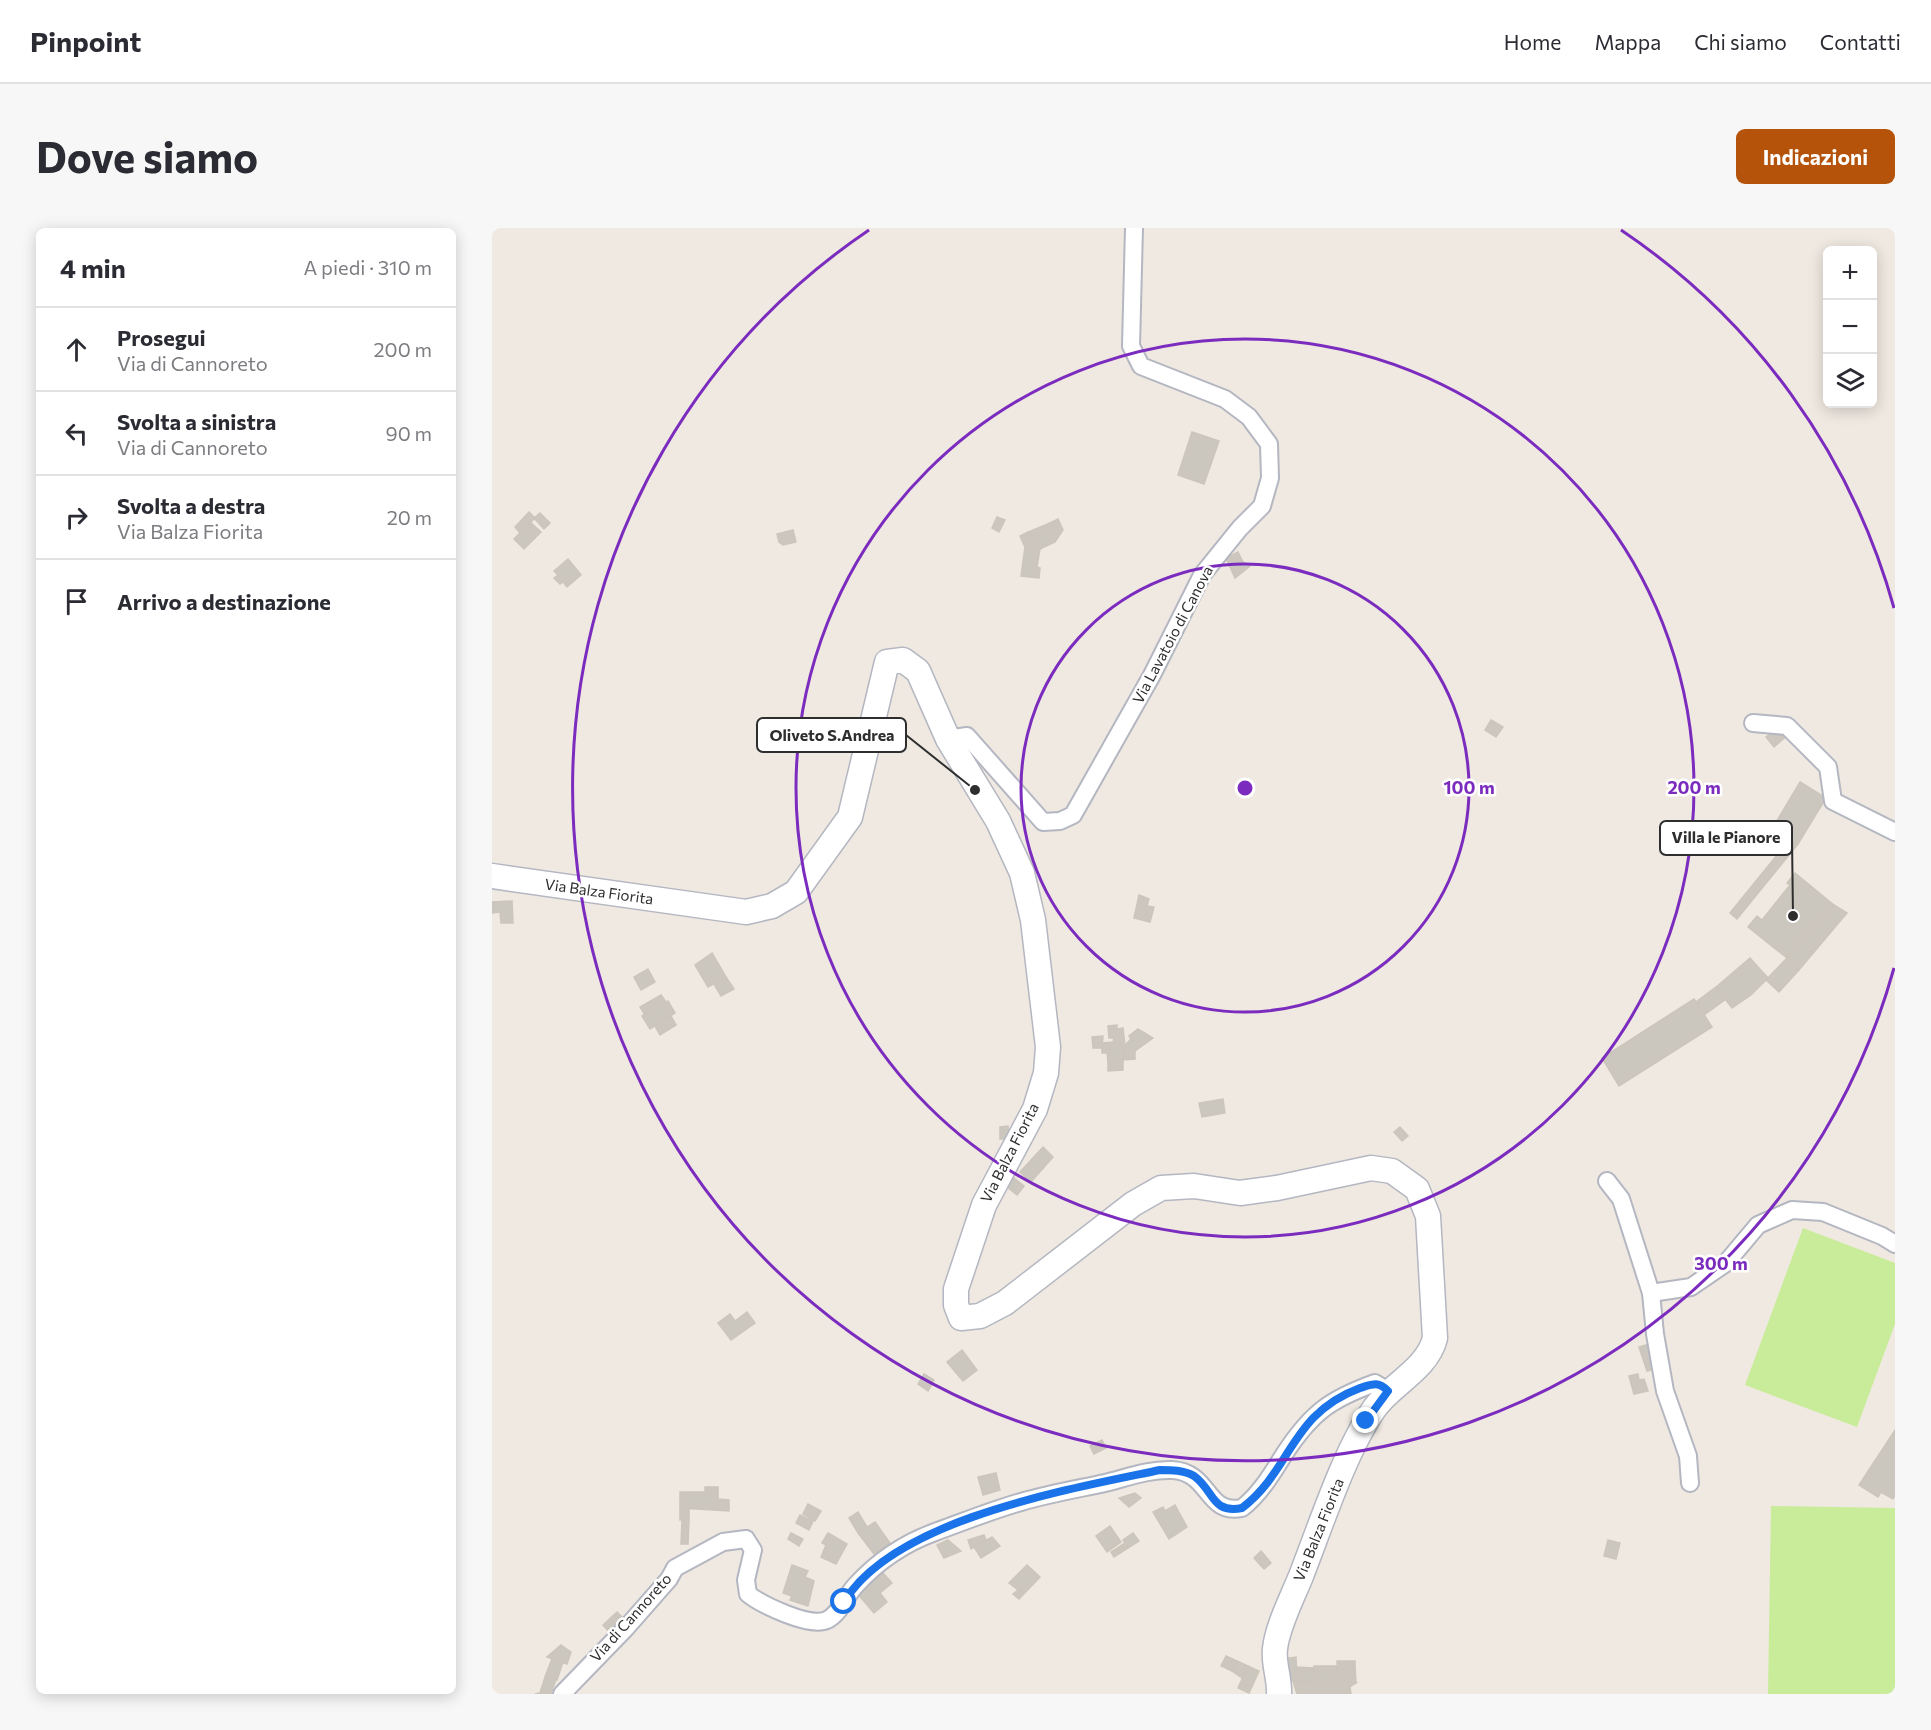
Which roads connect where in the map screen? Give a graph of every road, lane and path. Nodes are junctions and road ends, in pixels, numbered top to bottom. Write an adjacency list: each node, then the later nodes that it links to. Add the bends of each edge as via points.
1 (1134, 228): 3 (street, Via Lavatoio di Canova, via 1131,346 1141,366 1225,399 1249,417 1269,444 1270,478 1262,507 1202,574 1152,675 1072,815 1060,821 1043,822 968,736)
2 (1753, 723): 4 (street, via 1787,726 1828,767 1833,801)
3 (948, 739): 5 (street, Via Balza Fiorita, via 918,671 903,660 887,662 850,817 795,892 772,906 746,912); 9 (street, Via Balza Fiorita, via 998,820 1022,873 1033,920 1048,1047 1046,1073 1035,1109 984,1205 956,1290 956,1305 962,1318 980,1316 1005,1302 1133,1204 1161,1188 1194,1186 1240,1193 1371,1168 1392,1171 1417,1189 1428,1216 1435,1338 1416,1368)
4 (1895, 832)
5 (492, 876)
6 (1607, 1181): 8 (street, via 1621,1199)
7 (1895, 1244): 8 (street, via 1823,1212 1792,1210 1758,1225 1726,1263 1691,1287)
8 (1652, 1293): 10 (street, via 1665,1391 1688,1456)
9 (1388, 1391): 11 (street, Via Balza Fiorita, via 1366,1421 1292,1598 1275,1649); 12 (street, Via di Cannoreto, via 1375,1383 1333,1400 1320,1410 1242,1508 1225,1509 1196,1477 1174,1470 1020,1502 928,1535 896,1551 854,1586 828,1620 811,1622 758,1602 748,1594 746,1580 753,1550 746,1539 723,1542 675,1568 626,1628)
10 (1690, 1483)
11 (1275, 1691)
12 (562, 1694)

